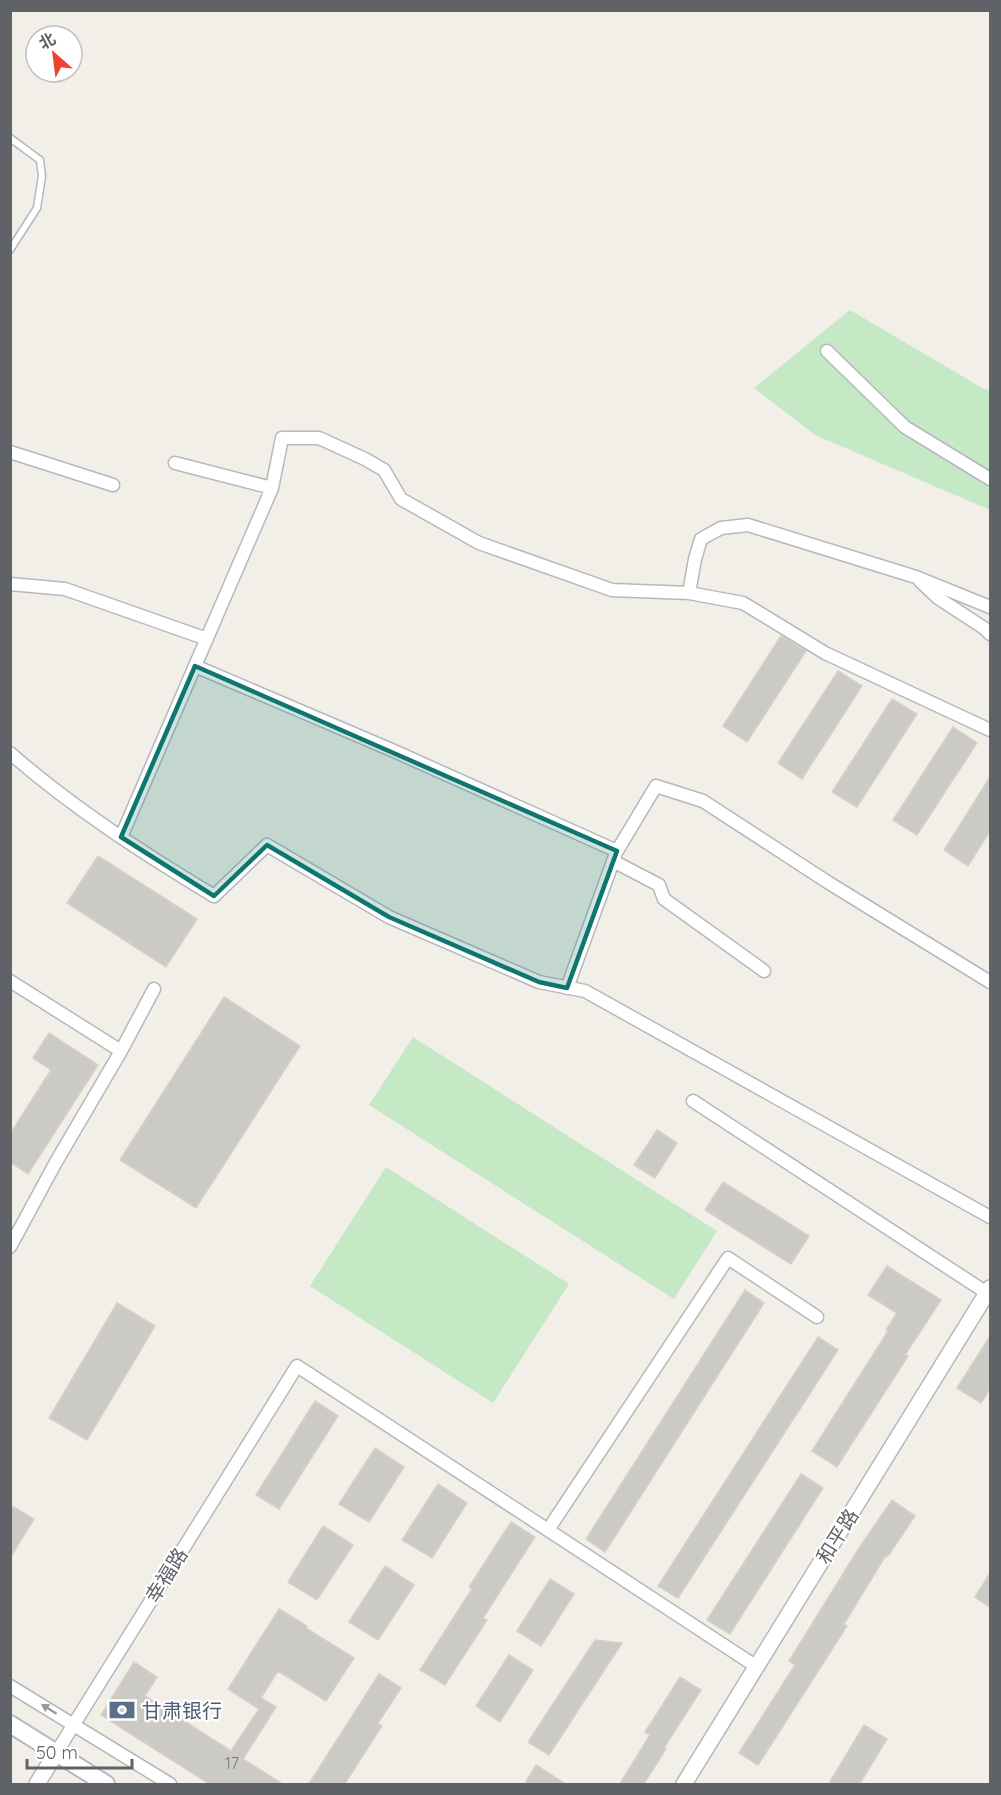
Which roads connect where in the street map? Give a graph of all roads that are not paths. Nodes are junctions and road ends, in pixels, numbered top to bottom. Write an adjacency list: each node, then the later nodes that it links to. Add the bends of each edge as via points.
1 (10, 138): 2 (lane, via 40,160 42,176 37,208)
2 (10, 250)
3 (827, 351): 6 (street, via 905,427)
4 (10, 452): 7 (street)
5 (175, 463): 8 (street)
6 (990, 479)
7 (113, 485)
8 (272, 488): 11 (street, via 282,438 319,438 384,470 401,499 479,543 612,590); 14 (street)
9 (916, 577): 11 (street, via 748,525 721,528 701,539); 12 (street); 13 (street, via 938,598)
10 (10, 584): 14 (street, via 65,589)
11 (689, 592): 16 (street, via 743,603 825,653)
12 (990, 607)
13 (990, 634)
14 (207, 639): 15 (street)
15 (195, 666): 18 (street); 19 (street, via 394,751)
16 (990, 730)
17 (10, 753): 18 (street)
18 (121, 837): 23 (street, via 214,896 267,845 389,917 538,982)
19 (615, 856): 20 (street, via 659,885 664,899); 22 (street, via 656,786 702,801); 23 (street)
20 (764, 971)
21 (10, 981): 25 (street)
22 (990, 982)
23 (567, 987): 27 (street, via 585,991)
24 (154, 989): 25 (street)
25 (121, 1051): 28 (street)
26 (693, 1101): 29 (street)
27 (990, 1217)
28 (10, 1247)
29 (989, 1292): 32 (street, 和平路)
30 (817, 1317): 31 (street, via 728,1258)
31 (548, 1530): 32 (street); 35 (street, 幸福路, via 297,1365)
32 (757, 1667): 40 (street, 和平路)
33 (10, 1686): 35 (street, one-way to 33)
34 (10, 1724): 36 (main road)
35 (74, 1724): 36 (street, 幸福路); 39 (street)
36 (56, 1753): 37 (street, 幸福路); 38 (main road)
37 (37, 1785)
38 (106, 1785)
39 (170, 1785)
40 (684, 1785)

